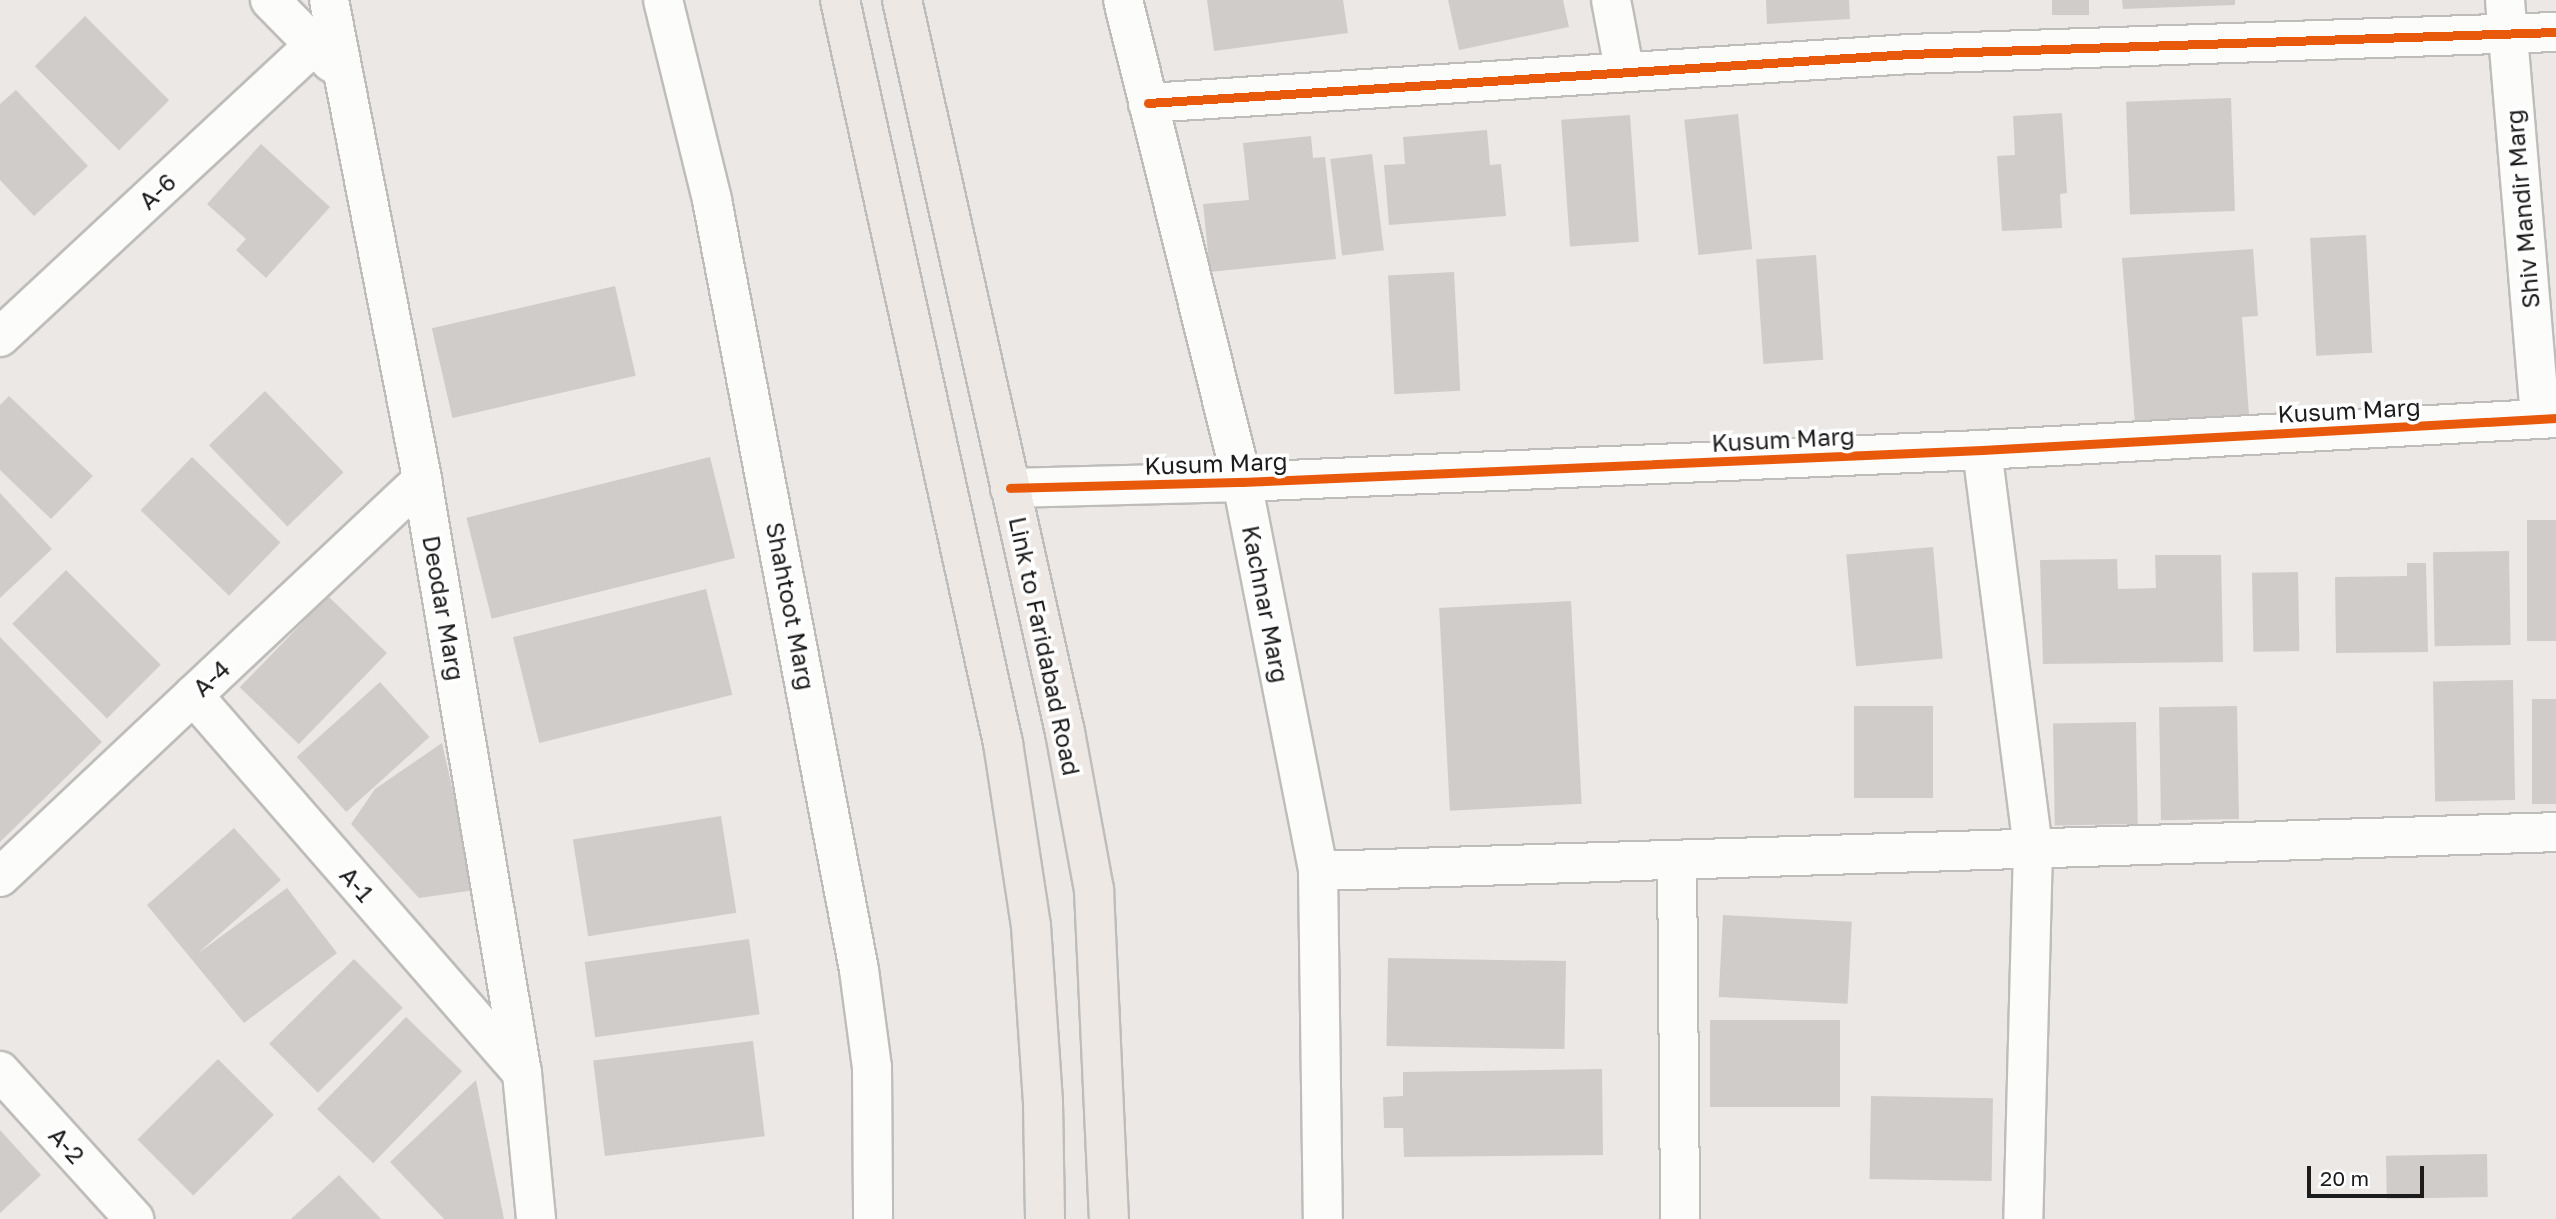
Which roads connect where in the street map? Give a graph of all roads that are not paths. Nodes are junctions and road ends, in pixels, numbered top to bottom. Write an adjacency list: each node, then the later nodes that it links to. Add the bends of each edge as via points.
1 (270, 0): 10 (street)
2 (329, 0): 12 (street, Deodar Marg)
3 (663, 0): 30 (street, Shahtoot Marg, via 712,200 859,970 872,1067)
4 (839, 0): 31 (main road, via 1003,743 1031,926 1043,1102)
5 (902, 0): 19 (main road, Link to Faridabad Road)
6 (1122, 0): 13 (street, Kachnar Marg)
7 (1611, 0): 11 (street)
8 (2506, 18): 9 (street); 11 (street); 15 (street, Shiv Mandir Marg)
9 (2556, 33)
10 (314, 45): 12 (street); 14 (street, A-6)
11 (1624, 69): 13 (street)
12 (346, 76): 17 (street, Deodar Marg)
13 (1148, 103): 18 (street, Kachnar Marg)
14 (0, 337)
15 (2548, 418): 16 (street, Kusum Marg)
16 (1982, 450): 18 (street, Kusum Marg); 22 (street)
17 (422, 480): 20 (street, A-4); 27 (street, Deodar Marg)
18 (1242, 482): 19 (street, Kusum Marg); 24 (street, Kachnar Marg)
19 (1010, 488): 32 (main road, Link to Faridabad Road, via 1065,732 1094,890)
20 (192, 695): 25 (street, A-4); 27 (street, A-1)
21 (2556, 832): 22 (street)
22 (2033, 849): 23 (street); 35 (street)
23 (1677, 860): 24 (street); 34 (street)
24 (1318, 871): 33 (street, Kachnar Marg)
25 (0, 877)
26 (0, 1071): 28 (street, A-2)
27 (522, 1073): 29 (street, Deodar Marg)
28 (134, 1219)
29 (536, 1219)
30 (873, 1219)
31 (1045, 1219)
32 (1109, 1219)
33 (1322, 1219)
34 (1680, 1219)
35 (2023, 1219)

